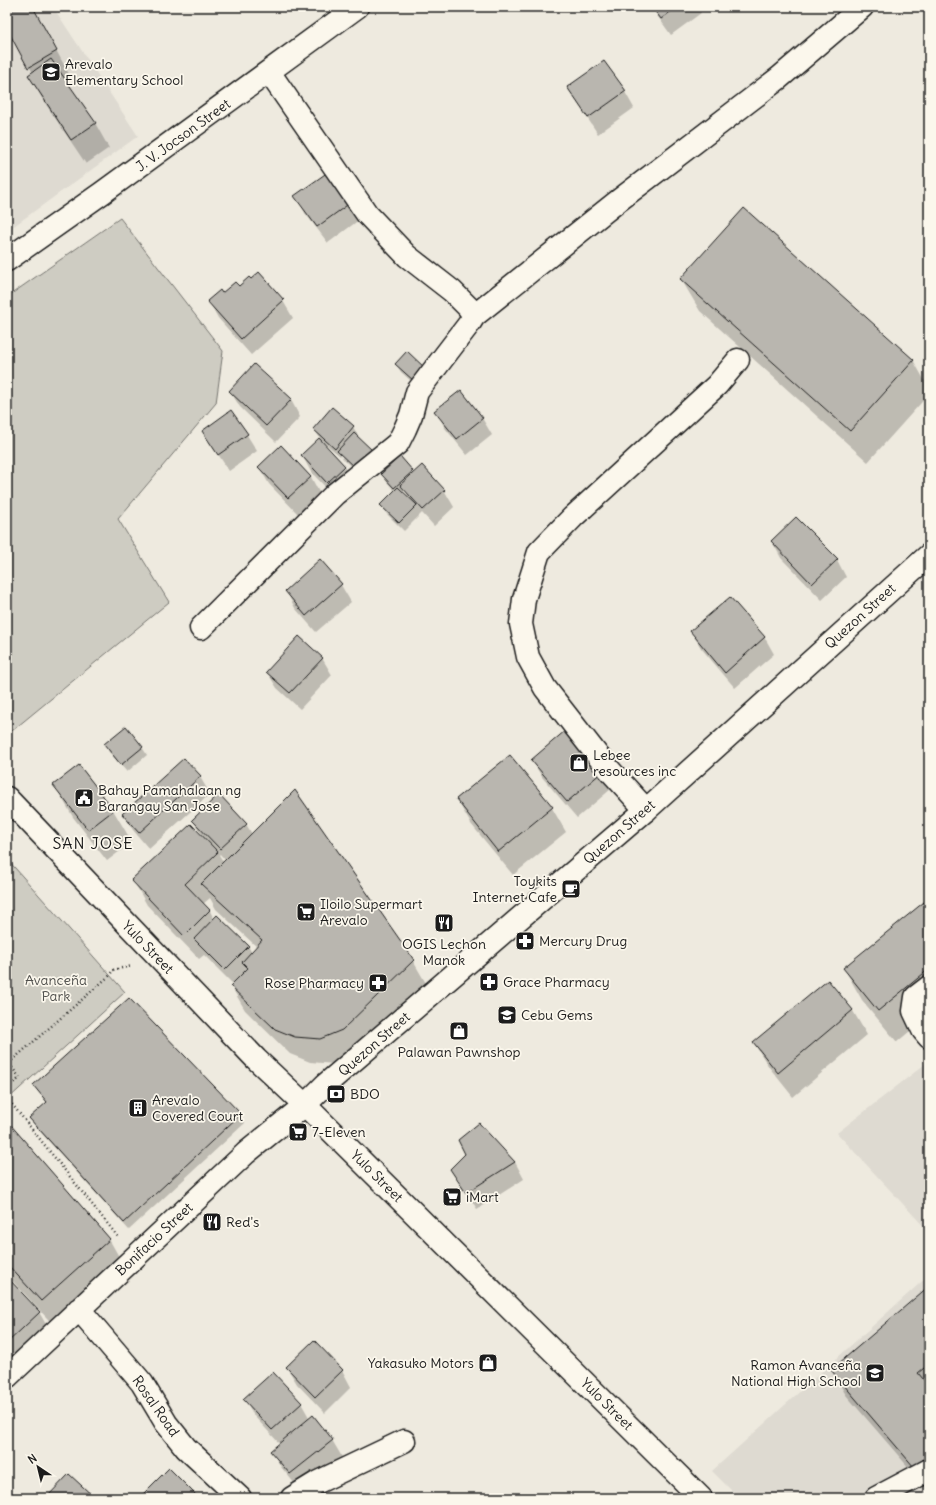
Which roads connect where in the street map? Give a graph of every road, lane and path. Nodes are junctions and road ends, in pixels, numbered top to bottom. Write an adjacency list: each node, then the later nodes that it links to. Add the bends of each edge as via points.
1 (357, 7): 3 (main road, J. V. Jocson Street)
2 (862, 7): 5 (main road, via 779,78 624,196)
3 (269, 72): 4 (main road, J. V. Jocson Street); 5 (main road, via 368,214 407,256 452,291)
4 (7, 260)
5 (474, 316): 8 (main road, via 417,392 411,415 398,443 335,494)
6 (738, 360): 10 (main road, via 718,385 573,517 539,552 524,599 521,624 528,657 545,688 605,765)
7 (929, 555): 10 (main road, Quezon Street)
8 (201, 628)
9 (7, 798): 11 (main road, Yulo Street)
10 (646, 810): 17 (main road, Quezon Street)
11 (161, 959): 14 (path, via 114,970); 17 (main road, Yulo Street)
12 (929, 987): 13 (main road, via 916,997 914,1011)
13 (929, 1037)
14 (8, 1062): 15 (path, via 20,1078)
15 (7, 1088)
16 (7, 1098): 18 (path)
17 (305, 1105): 18 (main road, Bonifacio Street, via 246,1153); 25 (main road, Yulo Street)
18 (134, 1257): 19 (main road, Bonifacio Street)
19 (79, 1309): 20 (main road, Bonifacio Street); 23 (main road, Rosal Road, via 142,1382 166,1423 186,1448)
20 (7, 1378)
21 (404, 1441): 24 (main road, via 318,1482)
22 (929, 1470): 26 (main road)
23 (240, 1498)
24 (292, 1498)
25 (701, 1498)
26 (876, 1498)

